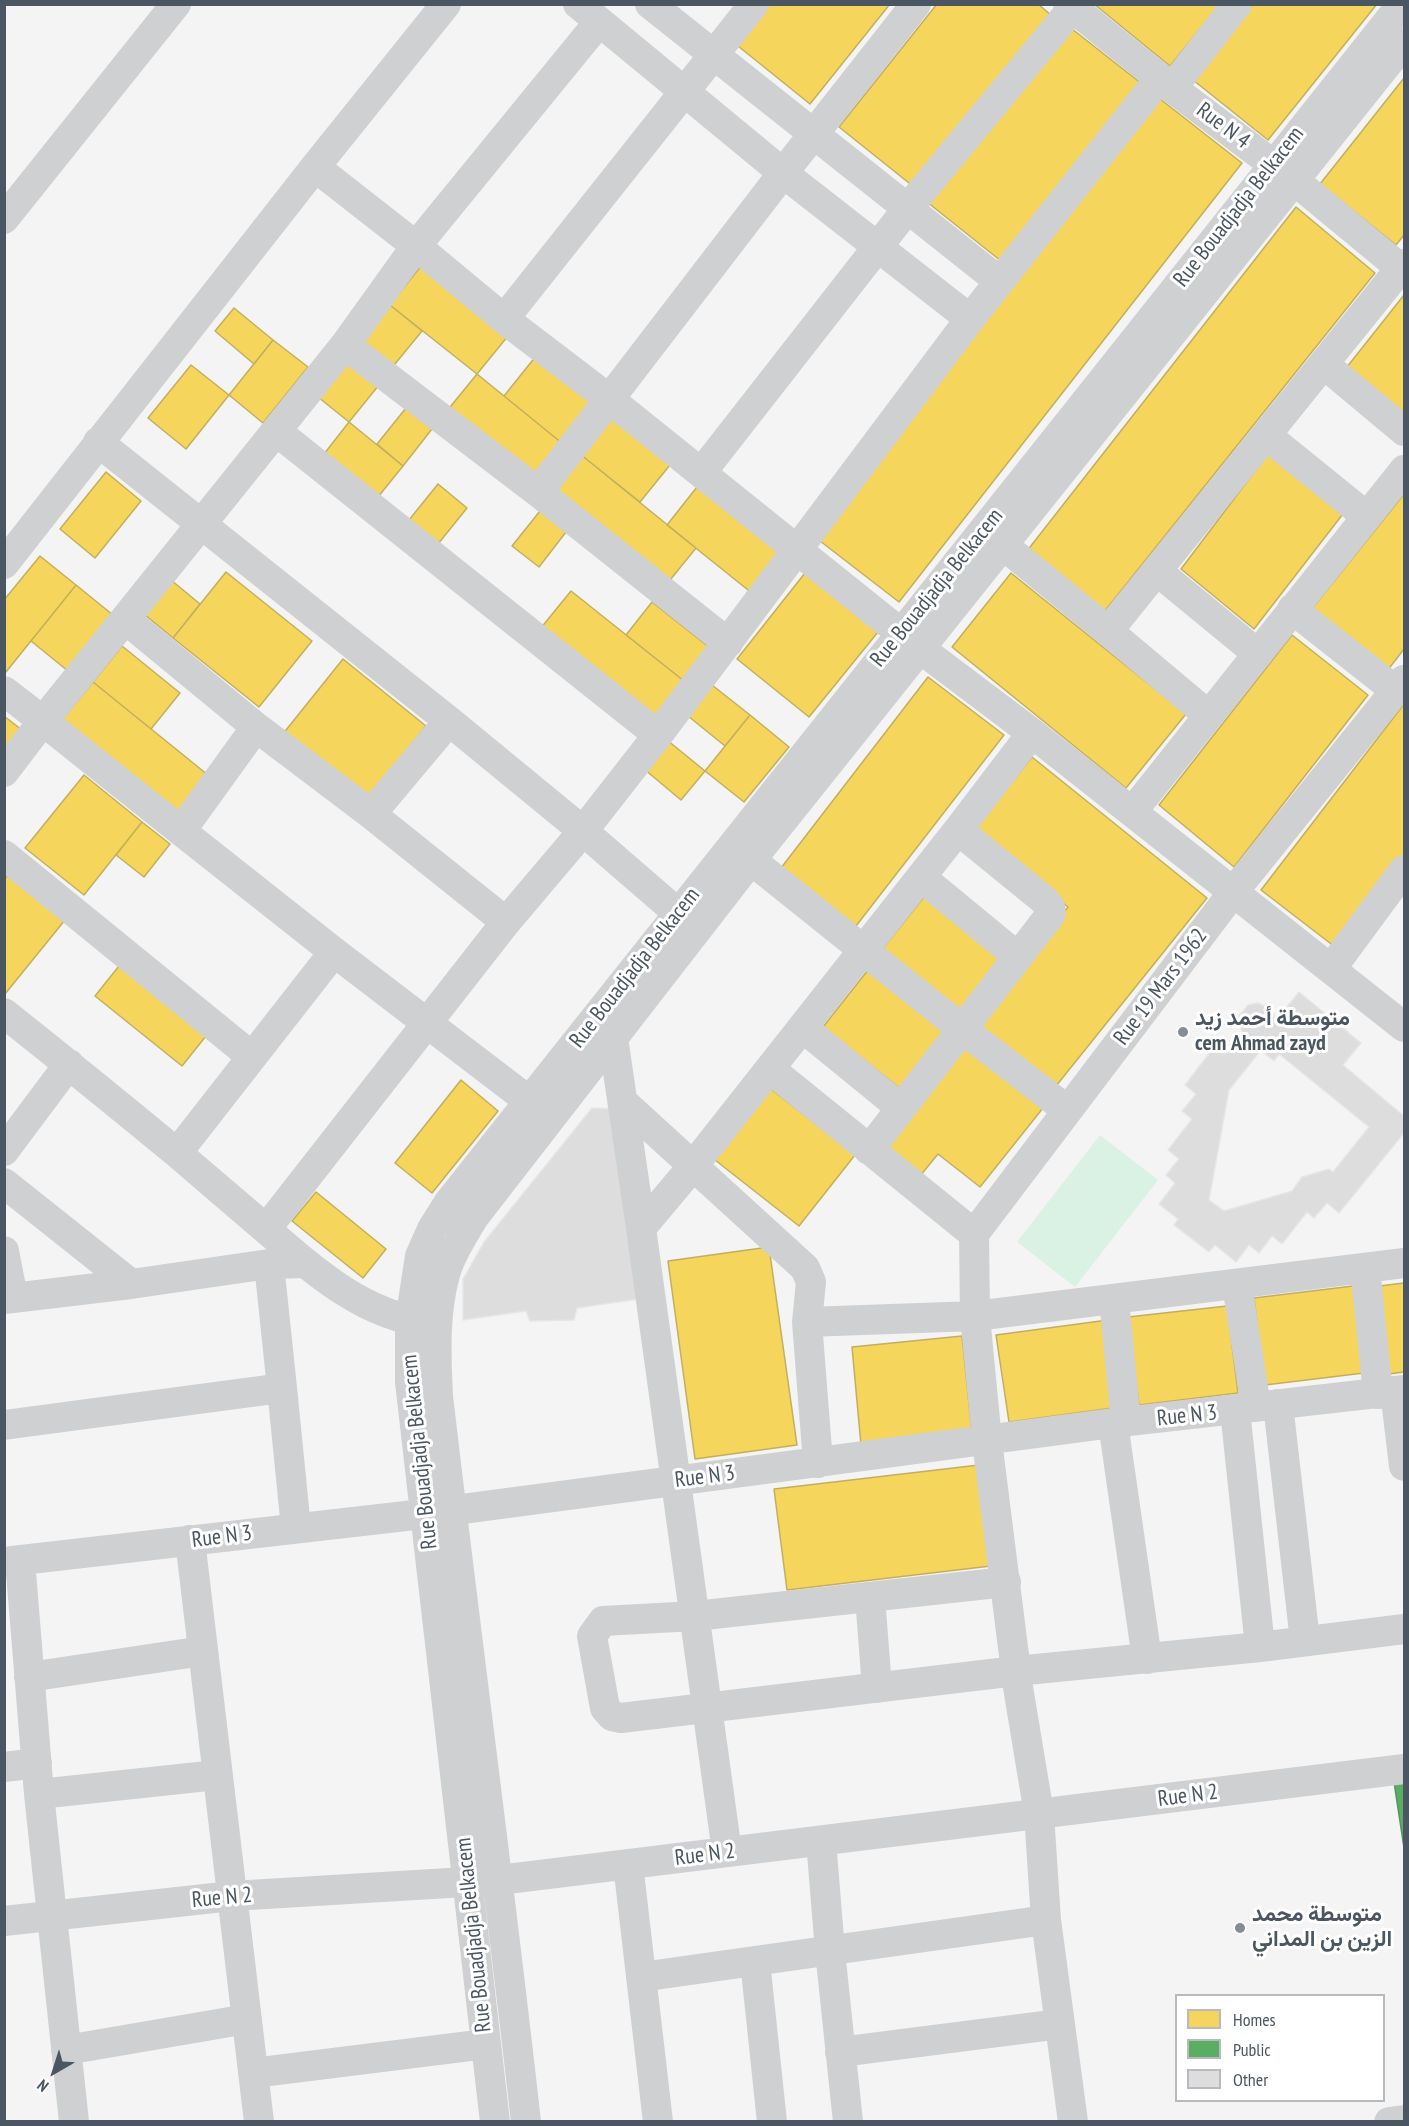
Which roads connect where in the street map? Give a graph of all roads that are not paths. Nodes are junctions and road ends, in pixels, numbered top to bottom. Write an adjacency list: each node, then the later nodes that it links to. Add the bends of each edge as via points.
1 (176, 4): 19 (street)
2 (446, 4): 15 (street)
3 (650, 4): 11 (street)
4 (754, 4): 11 (street)
5 (916, 4): 14 (street)
6 (1237, 4): 12 (street)
7 (1402, 4): 17 (street, Rue Bouadjadja Belkacem)
8 (1072, 6): 12 (street, Rue N 4); 18 (street)
9 (589, 13): 13 (street); 20 (street)
10 (1404, 43): 17 (street, Rue Bouadjadja Belkacem)
11 (713, 55): 13 (street); 14 (street)
12 (1166, 83): 17 (street, Rue N 4); 23 (street)
13 (684, 91): 16 (street); 24 (street)
14 (814, 134): 16 (street); 18 (street)
15 (315, 167): 20 (street); 32 (street)
16 (783, 173): 21 (street); 28 (street)
17 (1284, 173): 22 (street, Rue N 4); 38 (street, Rue Bouadjadja Belkacem); 45 (street, Rue Bouadjadja Belkacem)
18 (908, 208): 21 (street); 23 (street)
19 (4, 219)
20 (416, 246): 24 (street); 26 (street)
21 (879, 246): 25 (street); 34 (street)
22 (1403, 268): 27 (street)
23 (999, 281): 25 (street)
24 (504, 319): 28 (street)
25 (970, 319): 39 (street)
26 (345, 345): 29 (street); 35 (street)
27 (1325, 364): 30 (street); 31 (street)
28 (609, 399): 34 (street); 35 (street)
29 (276, 431): 37 (street); 55 (street)
30 (1404, 431)
31 (1267, 436): 36 (street); 41 (street)
32 (98, 442): 37 (street); 40 (street)
33 (1404, 470): 36 (street)
34 (701, 473): 39 (street)
35 (538, 492): 46 (street)
36 (1366, 516): 42 (street)
37 (201, 524): 43 (street); 52 (street)
38 (1003, 545): 44 (street); 45 (street, Rue Bouadjadja Belkacem)
39 (796, 549): 45 (street); 46 (street)
40 (4, 564)
41 (1156, 571): 44 (street); 47 (street)
42 (1293, 609): 47 (street); 48 (street)
43 (125, 619): 51 (street); 53 (street)
44 (1108, 632): 50 (street)
45 (912, 642): 54 (street); 63 (street, Rue Bouadjadja Belkacem); 68 (street, Rue Bouadjadja Belkacem)
46 (728, 643): 55 (street)
47 (1258, 654): 50 (street)
48 (1400, 685): 66 (street, Rue 19 Mars 1962)
49 (4, 691): 51 (street)
50 (1208, 715): 57 (street)
51 (43, 722): 56 (street); 59 (street)
52 (448, 722): 58 (street); 60 (street)
53 (256, 727): 58 (street); 59 (street)
54 (1032, 733): 57 (street); 61 (street)
55 (658, 735): 60 (street)
56 (4, 772)
57 (1132, 812): 66 (street)
58 (371, 814): 67 (street)
59 (182, 831): 70 (street)
60 (583, 831): 67 (street); 68 (street)
61 (958, 831): 65 (street); 71 (street, via 1050,907 1050,916)
62 (4, 855): 79 (street)
63 (751, 860): 68 (street, Rue Bouadjadja Belkacem); 69 (street)
64 (1404, 870): 72 (street)
65 (922, 878): 69 (street); 71 (street)
66 (1234, 891): 72 (street); 85 (street, Rue 19 Mars 1962)
67 (506, 922): 74 (street)
68 (688, 922): 78 (street, Rue Bouadjadja Belkacem); 82 (street, Rue Bouadjadja Belkacem)
69 (864, 951): 76 (street); 77 (street)
70 (334, 952): 74 (street); 79 (street)
71 (1018, 957): 77 (street)
72 (1331, 969): 75 (street)
73 (4, 1013): 80 (street)
74 (428, 1022): 82 (street); 92 (street)
75 (1404, 1027)
76 (803, 1028): 81 (street); 84 (street)
77 (962, 1029): 84 (street); 85 (street)
78 (613, 1038): 83 (street); 104 (street, Rue Bouadjadja Belkacem, via 474,1217)
79 (251, 1056): 88 (street)
80 (69, 1065): 87 (street); 88 (street)
81 (770, 1070): 86 (street); 89 (street)
82 (529, 1101): 104 (street, Rue Bouadjadja Belkacem, via 432,1229 420,1256)
83 (622, 1102): 89 (street); 91 (street)
84 (901, 1108): 86 (street)
85 (1067, 1110): 93 (street, Rue 19 Mars 1962)
86 (869, 1150): 93 (street)
87 (4, 1151)
88 (177, 1153): 92 (street)
89 (693, 1166): 91 (street); 105 (street, via 805,1268 811,1282)
90 (4, 1183): 99 (street)
91 (641, 1228): 114 (street)
92 (266, 1229): 95 (street)
93 (974, 1234): 103 (street)
94 (4, 1251): 101 (street)
95 (305, 1263): 97 (street); 104 (street, via 362,1302 390,1315)
96 (1404, 1263): 98 (street)
97 (269, 1264): 99 (street); 106 (street)
98 (1365, 1268): 100 (street); 107 (street)
99 (131, 1284): 101 (street)
100 (1238, 1284): 102 (street); 108 (street)
101 (9, 1298)
102 (1114, 1299): 103 (street); 109 (street)
103 (975, 1316): 105 (street); 111 (street)
104 (424, 1322): 115 (street, Rue Bouadjadja Belkacem, via 410,1382)
105 (807, 1322): 112 (street)
106 (282, 1388): 110 (street); 116 (street)
107 (1393, 1392): 108 (street, Rue N 3); 113 (street)
108 (1257, 1407): 109 (street, Rue N 3); 123 (street); 124 (street)
109 (1120, 1423): 111 (street, Rue N 3); 126 (street)
110 (4, 1425)
111 (987, 1441): 112 (street, Rue N 3); 119 (street)
112 (818, 1463): 114 (street, Rue N 3)
113 (1404, 1466)
114 (676, 1480): 115 (street, Rue N 3); 121 (street)
115 (439, 1511): 116 (street, Rue N 3); 140 (street, Rue Bouadjadja Belkacem); 141 (street, Rue Bouadjadja Belkacem)
116 (296, 1528): 117 (street, Rue N 3)
117 (190, 1540): 118 (street, Rue N 3); 125 (street)
118 (12, 1561): 128 (street)
119 (1006, 1582): 120 (street); 127 (street)
120 (870, 1597): 121 (street); 129 (street)
121 (695, 1616): 130 (street); 130 (street, via 603,1622 592,1636 605,1708 612,1716)
122 (1404, 1629): 123 (street)
123 (1305, 1641): 124 (street)
124 (1260, 1647): 126 (street)
125 (202, 1651): 128 (street); 134 (street)
126 (1147, 1659): 127 (street)
127 (1016, 1671): 129 (street); 136 (street)
128 (21, 1684): 131 (street)
129 (877, 1688): 130 (street)
130 (707, 1708): 138 (street)
131 (37, 1762): 132 (street); 135 (street)
132 (4, 1767)
133 (1404, 1769): 136 (street, Rue N 2)
134 (217, 1775): 135 (street); 142 (street)
135 (39, 1794): 143 (street)
136 (1039, 1814): 137 (street, Rue N 2); 144 (street)
137 (822, 1841): 138 (street, Rue N 2); 146 (street)
138 (727, 1852): 139 (street, Rue N 2)
139 (628, 1864): 140 (street, Rue N 2); 148 (street)
140 (499, 1880): 141 (street, Rue N 2); 159 (street, Rue Bouadjadja Belkacem)
141 (468, 1884): 142 (street, Rue N 2); 151 (street, Rue Bouadjadja Belkacem)
142 (232, 1896): 143 (street, Rue N 2); 149 (street)
143 (52, 1917): 145 (street, Rue N 2); 152 (street)
144 (1046, 1920): 146 (street); 150 (street)
145 (4, 1921)
146 (830, 1951): 147 (street); 153 (street)
147 (755, 1961): 148 (street); 161 (street)
148 (640, 1977): 160 (street)
149 (247, 2019): 152 (street); 154 (street)
150 (1060, 2024): 153 (street); 163 (street)
151 (486, 2044): 154 (street); 158 (street, Rue Bouadjadja Belkacem)
152 (66, 2050): 156 (street)
153 (840, 2052): 162 (street)
154 (253, 2073): 157 (street)
155 (1404, 2120): 164 (street)
156 (74, 2121)
157 (259, 2121)
158 (495, 2121)
159 (526, 2121)
160 (658, 2121)
161 (772, 2121)
162 (848, 2121)
163 (1073, 2121)
164 (1389, 2121)

